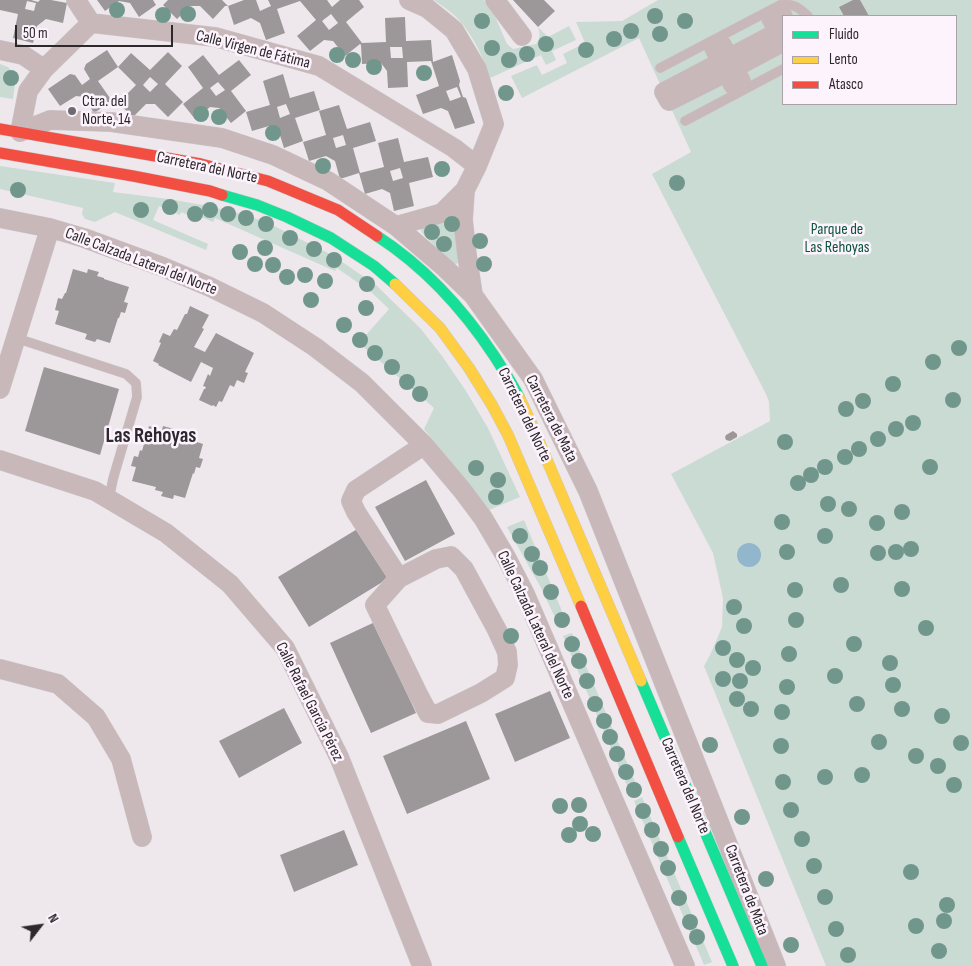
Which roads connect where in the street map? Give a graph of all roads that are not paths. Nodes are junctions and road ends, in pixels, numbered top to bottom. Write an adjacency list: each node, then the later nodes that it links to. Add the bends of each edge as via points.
1 (76, 0): 6 (street)
2 (409, 0): 17 (street, via 427,8 454,30 477,69 494,124)
3 (495, 0): 7 (street)
4 (807, 15): 10 (lane, via 800,8 780,5)
5 (782, 16): 8 (street, via 771,18 778,32 729,58 722,45 714,48 721,62 664,92 668,101 727,72 734,85 740,81 734,68)
6 (91, 23): 11 (street); 17 (street, Calle Virgen de Fátima, via 215,37 318,66 454,148)
7 (522, 36)
8 (782, 43)
9 (0, 50): 11 (street, via 23,55)
10 (660, 68)
11 (44, 69): 15 (street, via 28,91)
12 (782, 70): 13 (lane)
13 (684, 121)
14 (0, 129): 15 (street, Carretera del Norte)
15 (20, 132): 20 (street, Carretera de Mata, via 50,120 111,122 222,138 273,154 328,181); 34 (street, Carretera del Norte, via 201,164 268,181 338,210 388,243 430,278 464,314 513,385 532,425)
16 (0, 153): 33 (street, Carretera del Norte, via 133,176 257,205 331,238 374,266 440,328 469,368 508,435)
17 (477, 166): 18 (street)
18 (465, 190): 20 (street, via 442,213); 22 (street, via 463,220)
19 (0, 218): 21 (street, Calle Calzada Lateral del Norte)
20 (396, 226): 22 (street, Carretera de Mata)
21 (50, 228): 23 (street); 25 (street, Calle Calzada Lateral del Norte, via 163,267 263,314 316,347 362,383)
22 (473, 296): 35 (street, Carretera de Mata, via 533,379 588,491)
23 (16, 338): 24 (street); 27 (lane, via 126,374 136,383 137,397)
24 (0, 389)
25 (424, 445): 28 (street, via 356,490 350,501); 32 (street, Calle Calzada Lateral del Norte, via 483,518 525,594)
26 (0, 460): 27 (street, Calle Rafael García Pérez, via 95,491)
27 (109, 499): 31 (street, Calle Rafael García Pérez, via 166,533 230,584 284,648 339,757)
28 (398, 578): 28 (street, via 436,559 451,556 464,569 507,652 505,678 438,714 428,714 375,605)
29 (0, 669): 30 (street, via 58,684 96,716 121,759)
30 (142, 837)
31 (422, 966)
32 (685, 966)
33 (733, 966)
34 (762, 966)
35 (776, 966)

